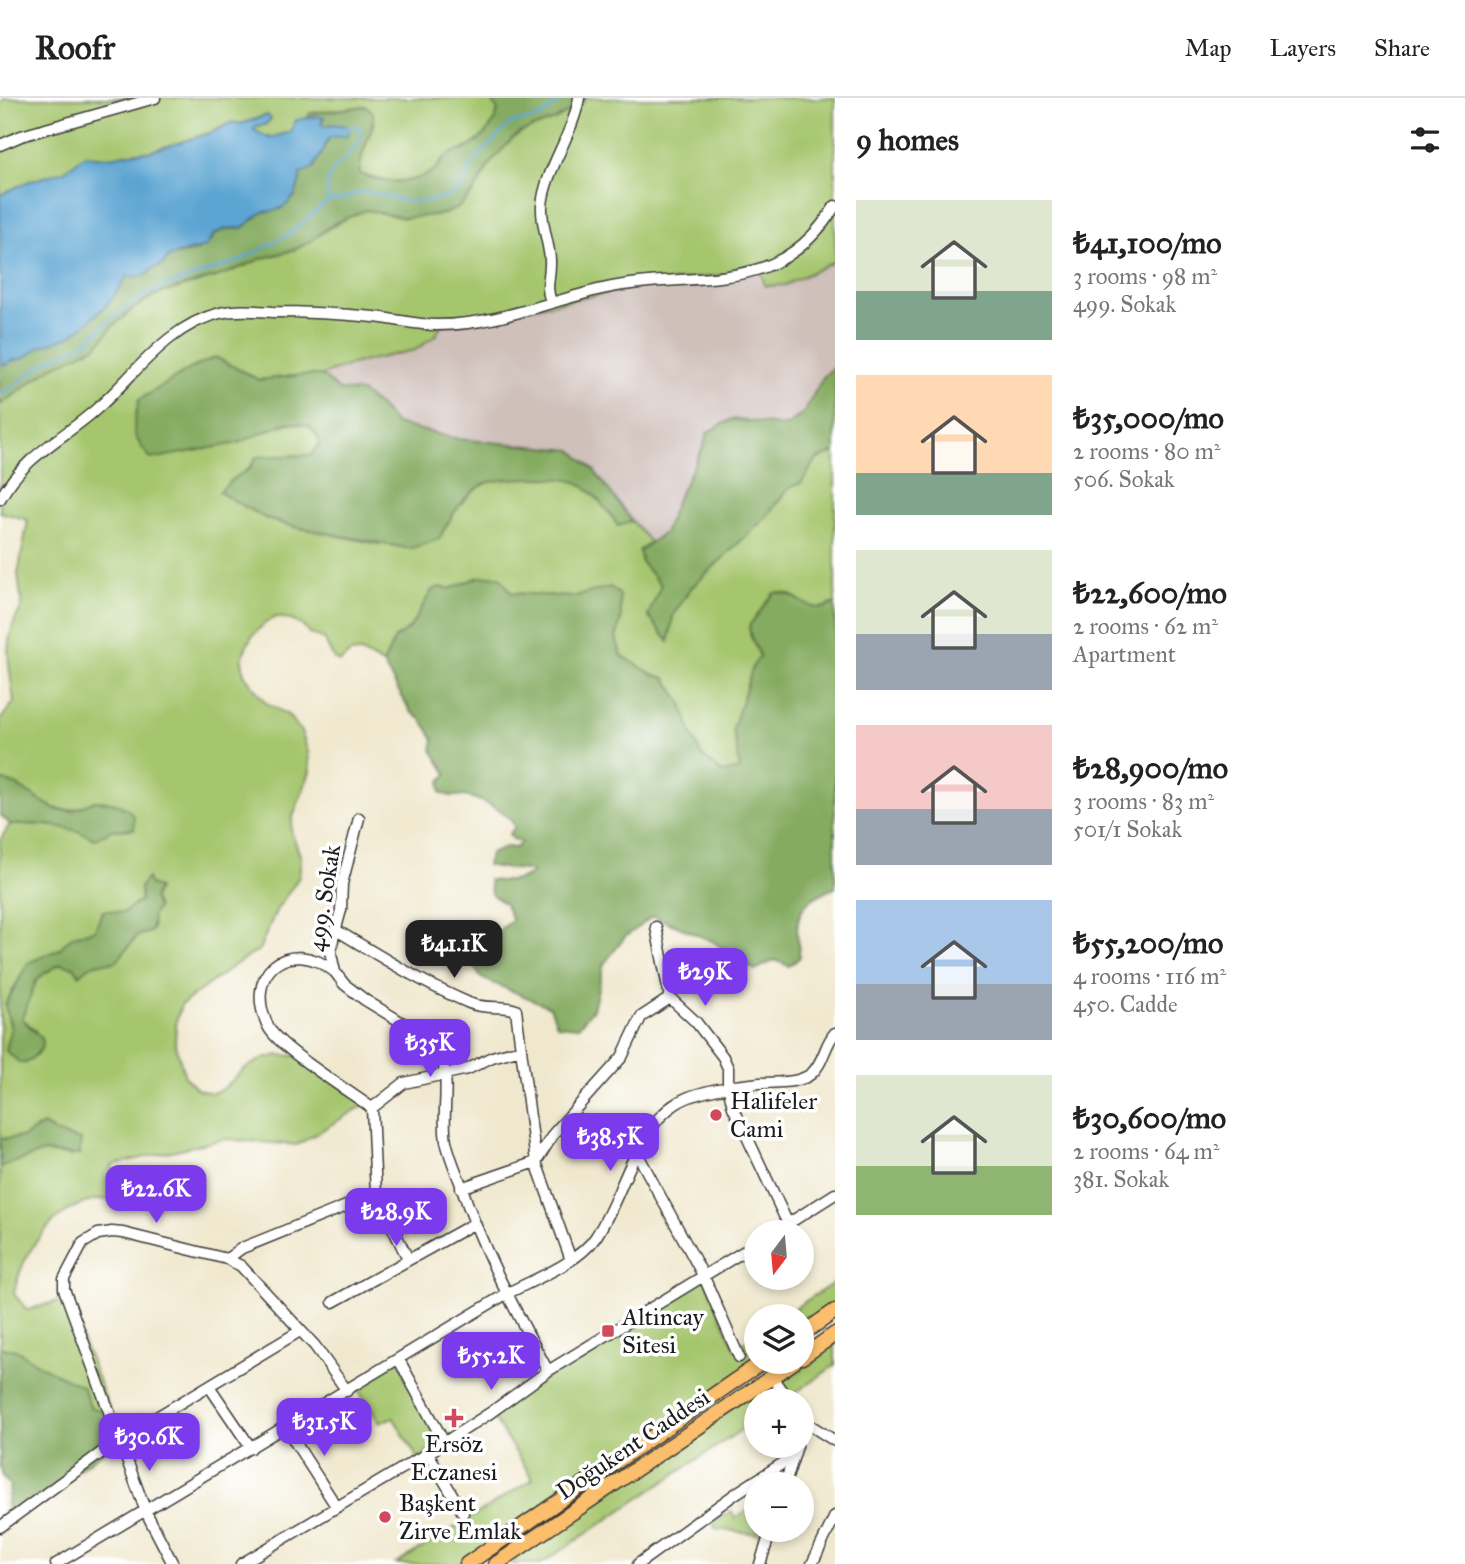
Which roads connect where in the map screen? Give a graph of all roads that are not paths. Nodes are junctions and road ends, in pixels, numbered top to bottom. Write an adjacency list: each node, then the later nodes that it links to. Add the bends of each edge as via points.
1 (155, 98): 3 (street)
2 (579, 98): 5 (street, via 542,205)
3 (0, 145)
4 (835, 206): 5 (street, via 794,254 765,267 722,278 605,288)
5 (552, 303): 6 (street, via 496,319 440,325 309,313 223,312 207,317 170,338 100,406 48,444)
6 (0, 499)
7 (359, 818): 9 (street, 499. Sokak)
8 (656, 927): 11 (street)
9 (336, 930): 10 (street, 499. Sokak, via 331,954); 13 (street, via 430,986 482,1008 516,1010)
10 (335, 972): 14 (street, 499. Sokak, via 365,1000 429,1039); 16 (street, via 314,960 284,958 263,981 263,1013 284,1044)
11 (670, 998): 15 (street, via 723,1057); 18 (street, via 641,1017 622,1056 554,1133)
12 (835, 1034): 15 (street, via 814,1072 802,1080)
13 (521, 1049): 14 (street); 18 (street)
14 (446, 1074): 16 (street, via 404,1083); 19 (street, 499. Sokak, via 446,1141)
15 (728, 1086): 17 (street, via 678,1102 656,1123); 22 (street, via 733,1107)
16 (372, 1108): 20 (street)
17 (638, 1153): 28 (street, via 595,1238); 29 (street)
18 (536, 1162): 19 (street); 28 (street)
19 (461, 1188): 24 (street, 499. Sokak)
20 (376, 1194): 26 (street, via 242,1248); 27 (street)
21 (835, 1194): 23 (street)
22 (787, 1220)
23 (795, 1220)
24 (475, 1223): 27 (street); 30 (street, 499. Sokak)
25 (744, 1252): 29 (street)
26 (227, 1259): 34 (street, via 253,1277); 48 (street, via 112,1232 83,1243 64,1279 64,1289)
27 (408, 1259): 31 (street)
28 (571, 1260): 30 (street)
29 (704, 1277): 37 (street); 39 (street)
30 (506, 1294): 38 (street); 39 (street, 499. Sokak)
31 (333, 1302)
32 (835, 1311): 33 (main road)
33 (814, 1326)
34 (300, 1331): 43 (street); 45 (street)
35 (835, 1334): 36 (main road)
36 (814, 1349)
37 (739, 1357)
38 (399, 1360): 45 (street); 50 (street)
39 (548, 1371): 50 (street)
40 (745, 1374): 61 (main road, Doğukent Caddesi)
41 (776, 1374): 42 (main road, Doğukent Caddesi)
42 (772, 1377): 44 (street); 59 (main road, Doğukent Caddesi)
43 (209, 1386): 48 (street); 51 (street)
44 (780, 1388)
45 (347, 1391): 46 (street)
46 (286, 1428): 51 (street); 54 (street)
47 (814, 1430): 49 (street)
48 (120, 1438): 55 (street); 58 (street)
49 (835, 1441)
50 (444, 1442): 52 (street)
51 (251, 1448): 55 (street)
52 (428, 1453): 54 (street); 56 (street)
53 (785, 1458): 67 (street)
54 (336, 1506): 64 (street)
55 (146, 1512): 62 (street); 63 (street)
56 (463, 1513)
57 (835, 1516): 69 (street)
58 (0, 1527)
59 (528, 1541): 65 (main road, Doğukent Caddesi); 66 (main road)
60 (767, 1542): 68 (street)
61 (472, 1563)
62 (56, 1564)
63 (173, 1564)
64 (242, 1564)
65 (496, 1564)
66 (511, 1564)
67 (638, 1564)
68 (760, 1564)
69 (812, 1564)

